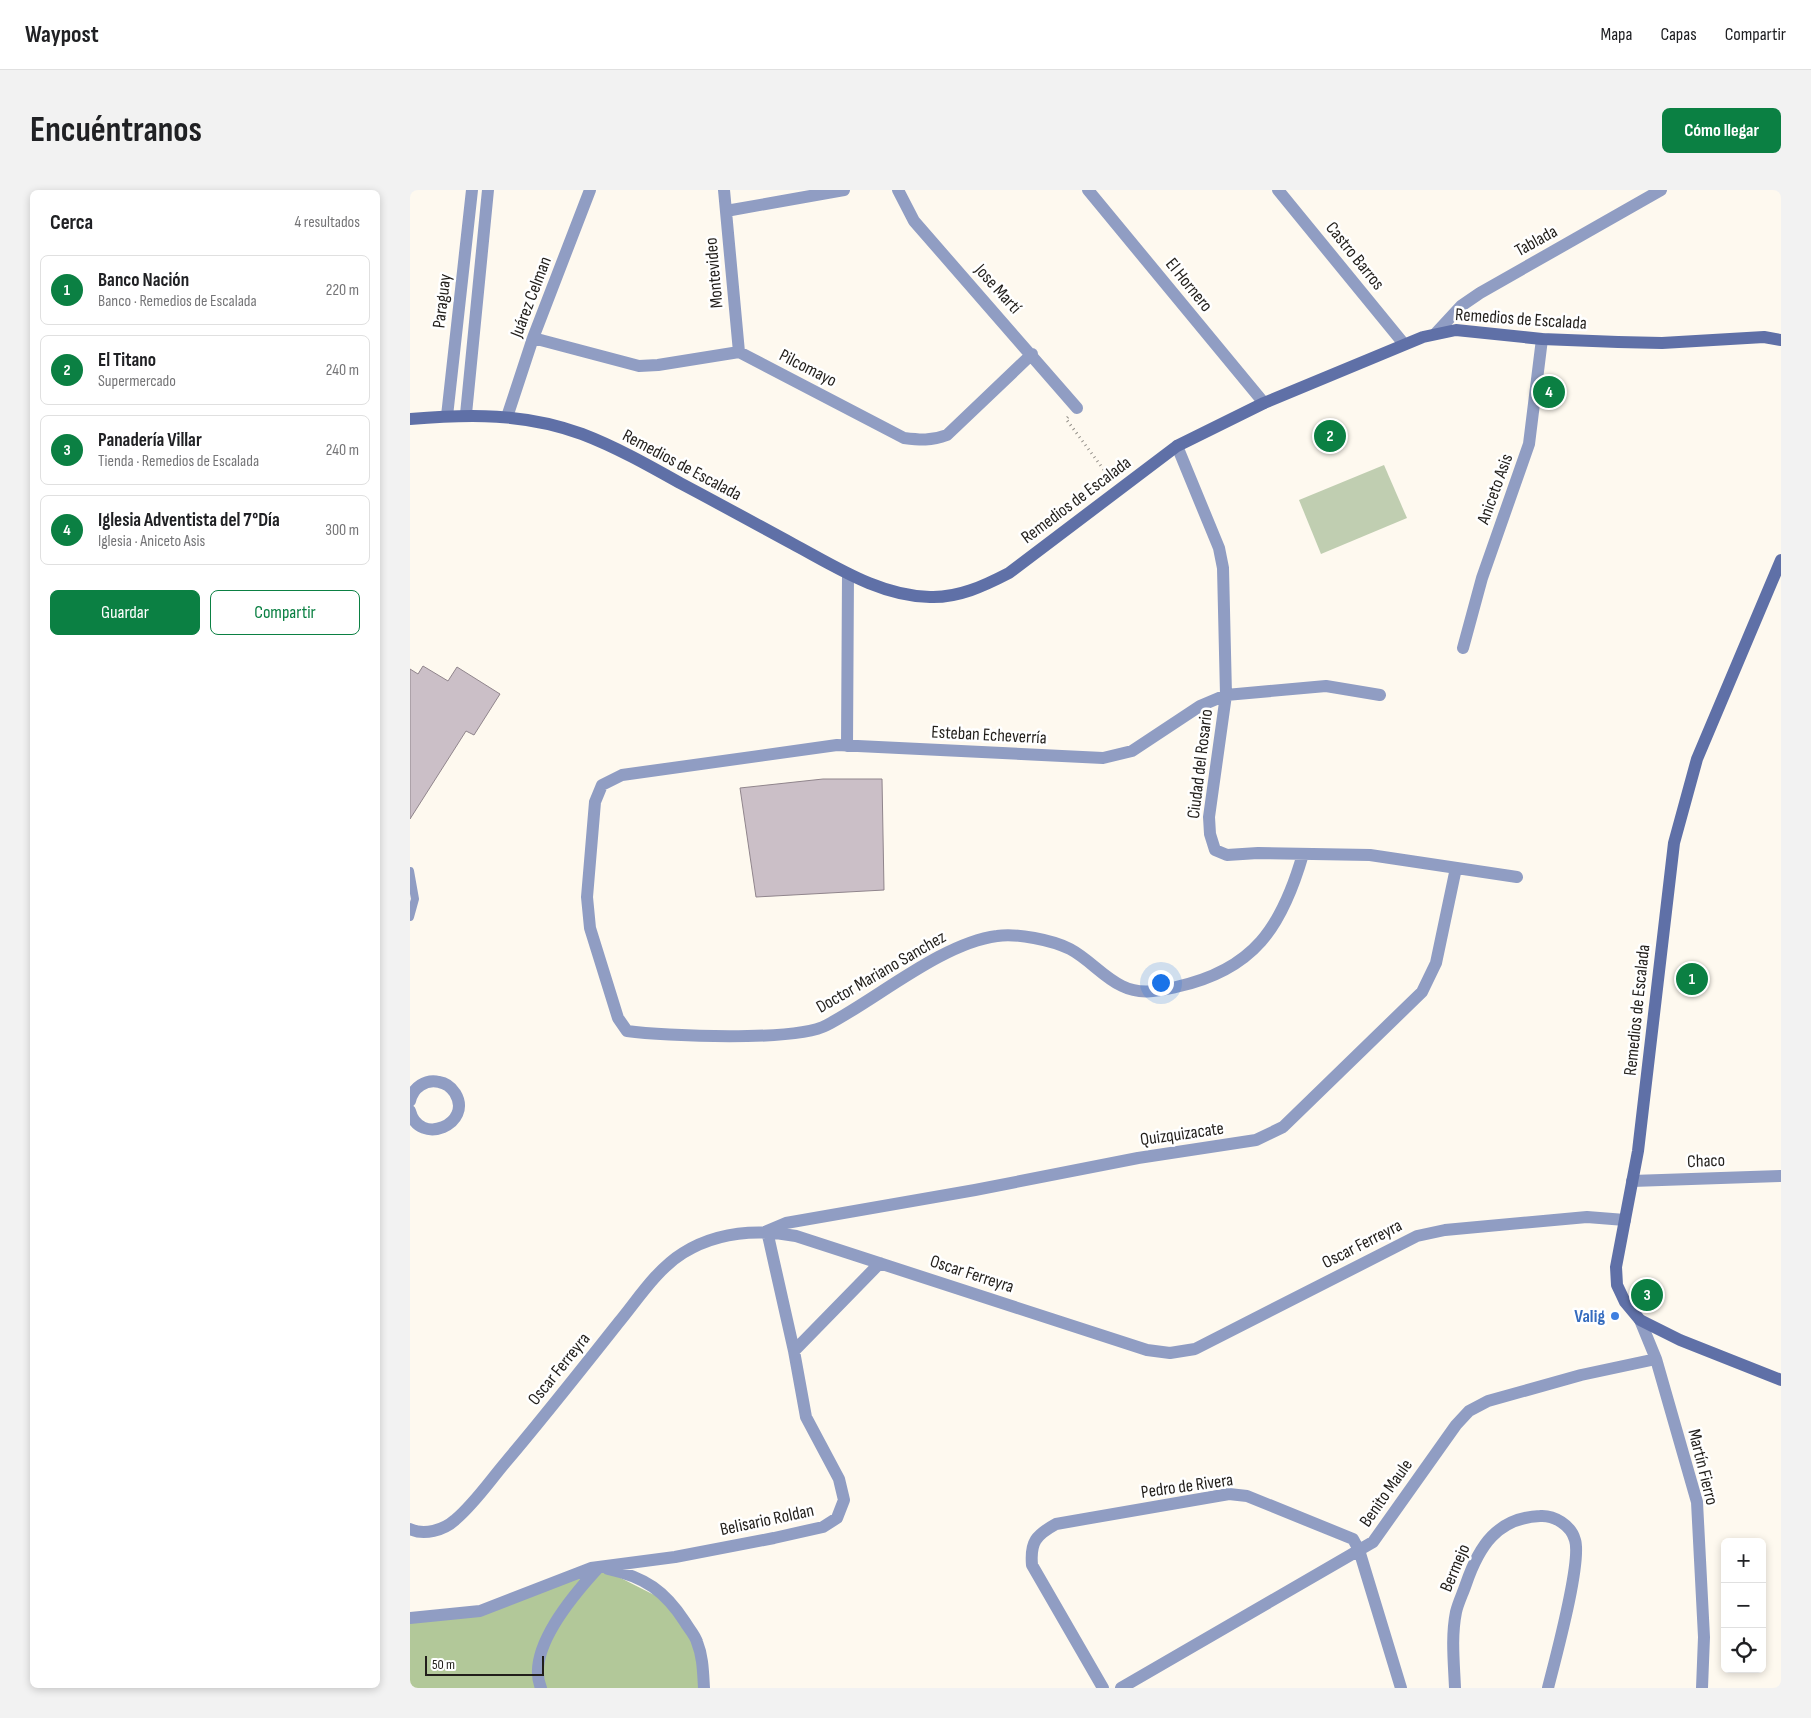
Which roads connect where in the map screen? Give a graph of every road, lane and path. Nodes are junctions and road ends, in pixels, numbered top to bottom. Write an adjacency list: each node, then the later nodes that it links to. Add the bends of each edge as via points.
1 (472, 190): 21 (street, Paraguay)
2 (488, 190): 20 (street, Paraguay)
3 (590, 190): 12 (street, Juárez Celman)
4 (724, 190): 10 (street, Montevideo)
5 (844, 190): 10 (street)
6 (898, 190): 17 (street, Jose Martí, via 914,221)
7 (1088, 190): 18 (street, El Hornero)
8 (1278, 190): 15 (street, Castro Barros)
9 (1661, 190): 11 (street, Tablada, via 1480,292)
10 (726, 211): 16 (street, Montevideo)
11 (1436, 333): 13 (main road, Remedios de Escalada, via 1470,331); 15 (main road, Remedios de Escalada)
12 (533, 338): 16 (street, via 639,366); 22 (street, Juárez Celman)
13 (1542, 339): 14 (main road, Remedios de Escalada, via 1627,342 1764,337); 28 (street, Aniceto Asis, via 1529,444 1482,578)
14 (1781, 340)
15 (1404, 344): 18 (main road, Remedios de Escalada)
16 (739, 352): 17 (street, Pilcomayo, via 904,438 922,440 935,440 947,435)
17 (1032, 354): 19 (street, Jose Martí)
18 (1264, 403): 24 (main road, Remedios de Escalada)
19 (1077, 408): 25 (path, via 1066,419)
20 (466, 414): 21 (main road, Remedios de Escalada); 22 (main road, Remedios de Escalada)
21 (447, 416): 23 (main road, Remedios de Escalada)
22 (507, 417): 27 (main road, Remedios de Escalada, via 582,434)
23 (410, 419)
24 (1177, 446): 27 (main road, Remedios de Escalada, via 1008,573 983,586 949,595 905,595); 29 (street, Ciudad del Rosario, via 1220,548)
25 (1104, 470)
26 (1781, 560): 41 (main road, Remedios de Escalada, via 1697,759 1676,835)
27 (848, 574): 31 (street)
28 (1463, 648)
29 (1226, 695): 30 (street, Esteban Echeverría, via 1326,686); 31 (street, Esteban Echeverría, via 1200,706 1132,751 1103,758); 33 (street, Ciudad del Rosario, via 1209,817 1215,850 1227,855)
30 (1380, 695)
31 (847, 746): 32 (street, Esteban Echeverría, via 622,775 602,785)
32 (595, 802): 33 (street, Doctor Mariano Sanchez, via 587,897 590,928 618,1018 627,1031 655,1035 792,1034 825,1027 963,945 998,935 1039,938 1070,949 1122,986 1150,993 1197,983 1243,960 1263,939 1280,917)
33 (1303, 854): 34 (street, Ciudad del Rosario, via 1370,855)
34 (1456, 868): 36 (street, Ciudad del Rosario); 43 (street, Quizquizacate, via 1436,963 1422,992 1283,1127 1256,1140 1138,1158 786,1223)
35 (410, 871): 37 (lane, via 415,899)
36 (1517, 877)
37 (410, 917)
38 (410, 1101): 39 (street, via 415,1090 429,1081 446,1084 457,1097 455,1119 443,1129 428,1130)
39 (412, 1118)
40 (1781, 1176): 41 (street, Chaco)
41 (1632, 1182): 42 (main road, Remedios de Escalada)
42 (1625, 1220): 44 (street, Oscar Ferreyra, via 1587,1217 1445,1230 1416,1236 1195,1349 1170,1353 1147,1350); 45 (main road, Remedios de Escalada, via 1616,1267 1617,1285 1625,1302)
43 (767, 1231): 44 (street, Oscar Ferreyra, via 796,1236); 46 (street, Belisario Roldan); 49 (street, Oscar Ferreyra, via 730,1235 704,1242 681,1254 656,1277 454,1521 438,1531 417,1533)
44 (880, 1263): 46 (street)
45 (1640, 1320): 47 (street, Martín Fierro); 48 (main road, Remedios de Escalada, via 1680,1340)
46 (794, 1351): 51 (street, Belisario Roldan, via 806,1417 839,1479 844,1500 837,1518 823,1527 774,1538 675,1557)
47 (1656, 1360): 50 (street, Benito Maule, via 1581,1375 1488,1401 1468,1410 1373,1542); 60 (street, Martín Fierro, via 1697,1502 1704,1636)
48 (1781, 1380)
49 (410, 1529)
50 (1359, 1550): 55 (street, Pedro de Rivera, via 1353,1539 1247,1496 1228,1494 1056,1524 1039,1534 1031,1552 1032,1565); 56 (street, Benito Maule); 57 (street)
51 (598, 1567): 52 (street, Belisario Roldan, via 480,1611); 53 (street, via 575,1593 549,1634 536,1676); 54 (street, via 632,1574 658,1589 672,1604 697,1640)
52 (410, 1618)
53 (541, 1688)
54 (704, 1688)
55 (1103, 1688)
56 (1121, 1688)
57 (1401, 1688)
58 (1455, 1688): 59 (street, Bermejo, via 1453,1640 1456,1612 1479,1550 1504,1525 1526,1516 1549,1515 1563,1523 1575,1539 1576,1564)
59 (1548, 1688)
60 (1702, 1688)

